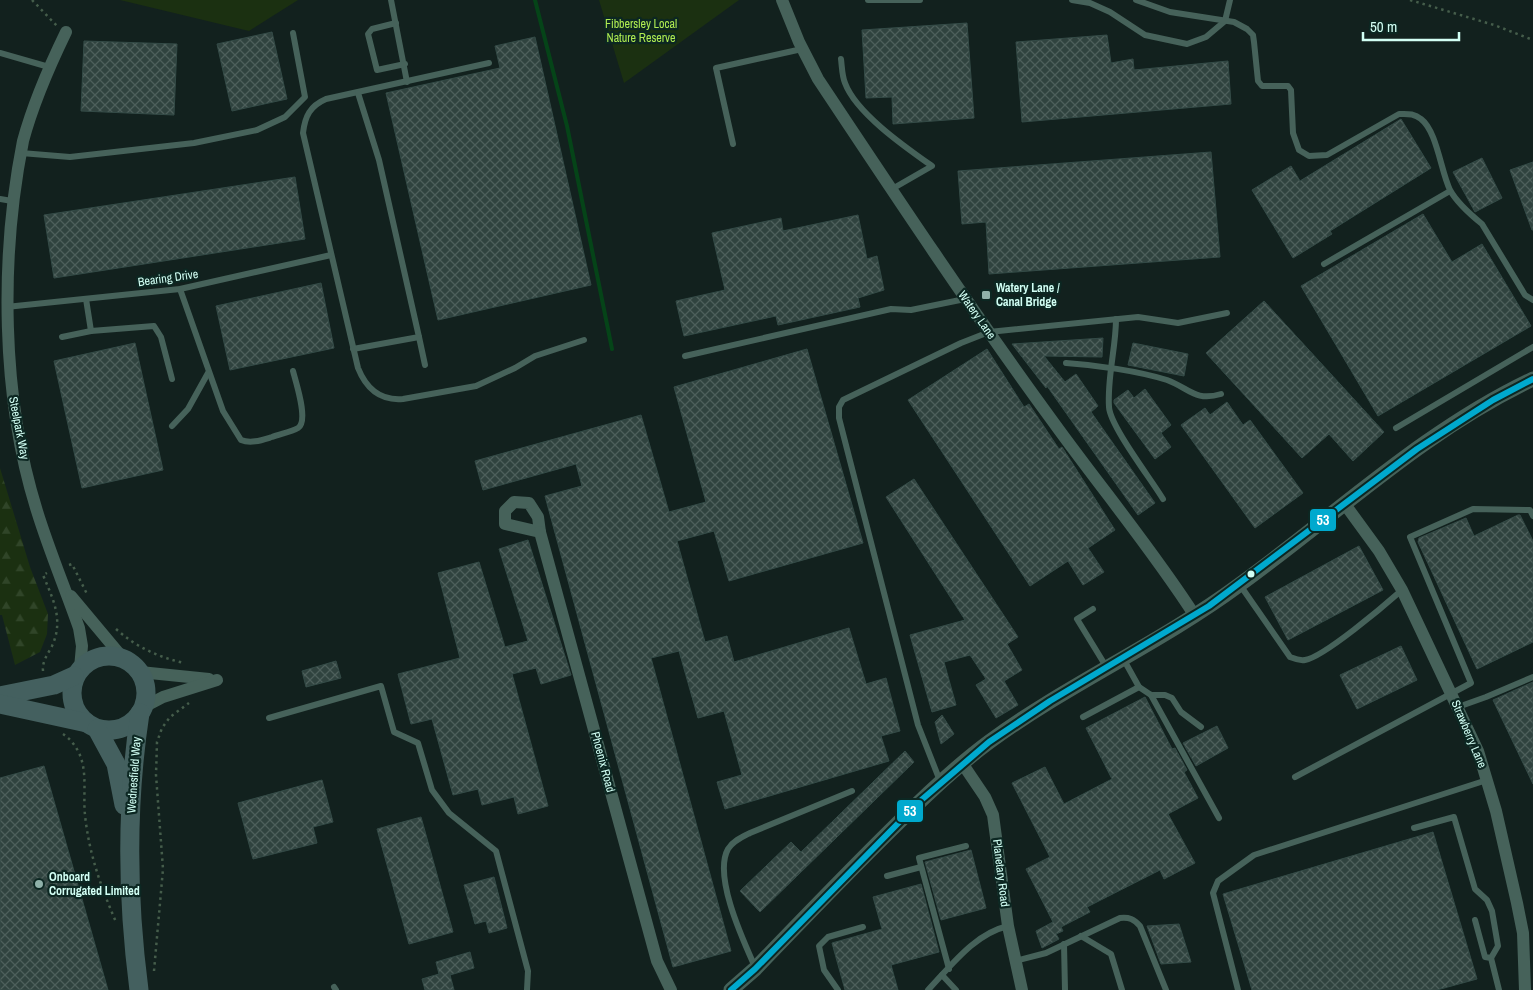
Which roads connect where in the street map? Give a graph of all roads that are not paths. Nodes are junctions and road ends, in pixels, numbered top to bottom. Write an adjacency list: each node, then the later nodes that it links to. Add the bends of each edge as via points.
1 (391, 0): 10 (lane)
2 (782, 0): 13 (street, Watery Lane)
3 (868, 0): 4 (lane)
4 (896, 0): 5 (lane)
5 (920, 0)
6 (1072, 0): 9 (lane, via 1090,3 1110,12 1145,35 1187,44 1206,37)
7 (1136, 0): 9 (lane, via 1170,12)
8 (1230, 0): 9 (lane)
9 (1225, 21): 24 (lane, via 1234,22 1253,35 1258,81 1262,86 1288,86 1291,90 1293,133 1299,150 1309,156 1327,155 1399,114 1412,114 1422,120 1431,134)
10 (396, 23): 17 (lane); 17 (lane, via 372,29 368,34 377,70)
11 (60, 29): 18 (street, Steelpark Way)
12 (293, 33): 22 (lane, via 305,97 284,117 257,130 194,143 76,156)
13 (802, 49): 21 (lane, via 716,68); 23 (street, Watery Lane, via 818,79)
14 (0, 54): 18 (lane)
15 (841, 59): 23 (lane, via 845,82 858,106 904,147 932,166)
16 (489, 63): 19 (lane)
17 (405, 64): 19 (lane)
18 (49, 67): 22 (street, Steelpark Way)
19 (407, 82): 20 (lane)
20 (358, 93): 26 (lane, via 318,102 306,116 304,124 306,146); 38 (lane, via 379,160)
21 (733, 144)
22 (21, 153): 25 (street, Steelpark Way)
23 (892, 189): 30 (street, Watery Lane)
24 (1450, 191): 27 (lane); 31 (lane, via 1482,224 1525,295)
25 (6, 200): 32 (street, Steelpark Way)
26 (332, 255): 28 (lane, Bearing Drive); 41 (lane)
27 (1324, 264)
28 (180, 289): 29 (lane, Bearing Drive); 47 (lane)
29 (86, 299): 32 (lane, Bearing Drive); 35 (lane)
30 (965, 299): 36 (street, Watery Lane); 42 (lane, via 911,310 891,309)
31 (1533, 300)
32 (5, 307): 58 (street, Steelpark Way, via 9,376 18,434 36,509)
33 (1227, 312): 34 (lane, via 1178,323 1138,317)
34 (1116, 319): 36 (lane); 45 (lane)
35 (91, 331): 37 (lane); 48 (lane, via 154,326 161,337)
36 (989, 332): 61 (street, Watery Lane); 82 (lane, via 843,400 839,407 839,418 918,726)
37 (62, 337)
38 (419, 337): 41 (lane); 44 (lane)
39 (584, 340): 41 (lane, via 535,356 476,386 393,400 369,387 358,368)
40 (1533, 347): 52 (lane)
41 (353, 349)
42 (685, 356)
43 (1066, 363): 45 (lane)
44 (425, 365)
45 (1112, 369): 50 (lane, via 1167,380 1199,397); 53 (lane, via 1109,409 1125,441)
46 (293, 371): 47 (lane, via 304,417 301,425 260,441 246,442 237,436 229,423)
47 (208, 373): 51 (lane, via 188,409)
48 (172, 379)
49 (1533, 379): 54 (street, via 1452,423)
50 (1221, 394)
51 (172, 426)
52 (1396, 428)
53 (1164, 498)
54 (1344, 503): 57 (street); 59 (street, Strawberry Lane)
55 (1533, 516): 69 (lane, via 1530,510 1473,509 1410,537 1471,683)
56 (540, 532): 102 (street, Phoenix Road, via 657,961)
57 (1240, 585): 59 (lane, via 1290,657 1297,660 1314,657 1375,614); 61 (street)
58 (65, 588): 62 (street, Steelpark Way); 65 (street, Steelpark Way, via 82,646)
59 (1402, 590): 69 (street, Strawberry Lane)
60 (1092, 610): 64 (lane, via 1076,619)
61 (1196, 616): 63 (street)
62 (122, 657): 65 (main road, via 106,654 92,658); 66 (main road)
63 (1124, 660): 64 (street); 68 (lane)
64 (1108, 669): 79 (street, via 1013,726)
65 (77, 672): 71 (main road, via 54,685); 77 (main road, via 72,686 73,700 79,715)
66 (140, 672): 74 (main road, via 146,697); 74 (street, via 217,680 163,697)
67 (1533, 676): 73 (lane)
68 (1139, 687): 70 (lane); 75 (lane)
69 (1451, 692): 73 (street, Strawberry Lane); 80 (lane)
70 (1151, 695): 78 (lane, via 1172,698 1181,712); 84 (lane)
71 (0, 696)
72 (0, 704): 77 (main road)
73 (1458, 707): 81 (street, Strawberry Lane)
74 (141, 711): 77 (main road, via 129,725 112,731); 86 (main road, Wednesfield Way, via 134,748)
75 (1083, 717)
76 (269, 718): 101 (lane, via 381,686 394,732 418,743 432,790 449,813 496,851 528,971)
77 (92, 726): 86 (main road, Wednesfield Way, via 116,764)
78 (1201, 726)
79 (962, 763): 82 (street); 91 (street, Planetary Road, via 993,815)
80 (1295, 777)
81 (1487, 780): 111 (lane, via 1254,855 1218,881 1213,893); 113 (street, Strawberry Lane, via 1523,933)
82 (940, 782): 97 (street)
83 (852, 792): 97 (lane, via 750,833 736,840 727,851 724,873 727,887 738,929)
84 (1219, 818)
85 (1414, 828): 95 (lane, via 1454,817 1475,889 1492,910 1498,946)
86 (129, 838): 100 (main road, Wednesfield Way)
87 (966, 846): 88 (lane, via 919,858)
88 (922, 867): 89 (lane); 98 (lane)
89 (887, 876)
90 (1475, 920): 95 (lane, via 1486,957)
91 (1008, 926): 96 (street, Planetary Road); 98 (lane, via 988,932)
92 (863, 927): 104 (lane, via 828,937 819,946 824,970)
93 (1081, 936): 94 (lane); 109 (lane, via 1111,954); 110 (lane, via 1120,918 1132,919 1140,926)
94 (1064, 944): 96 (lane, via 1046,953); 108 (lane)
95 (1491, 958): 112 (lane)
96 (1015, 961): 107 (street, Planetary Road)
97 (755, 968): 103 (street)
98 (949, 969): 99 (lane)
99 (942, 975): 105 (lane); 106 (lane)
100 (139, 990)
101 (526, 990)
102 (671, 990)
103 (730, 990)
104 (838, 990)
105 (928, 990)
106 (956, 990)
107 (1022, 990)
108 (1065, 990)
109 (1122, 990)
110 (1166, 990)
111 (1238, 990)
112 (1500, 990)
113 (1525, 990)

